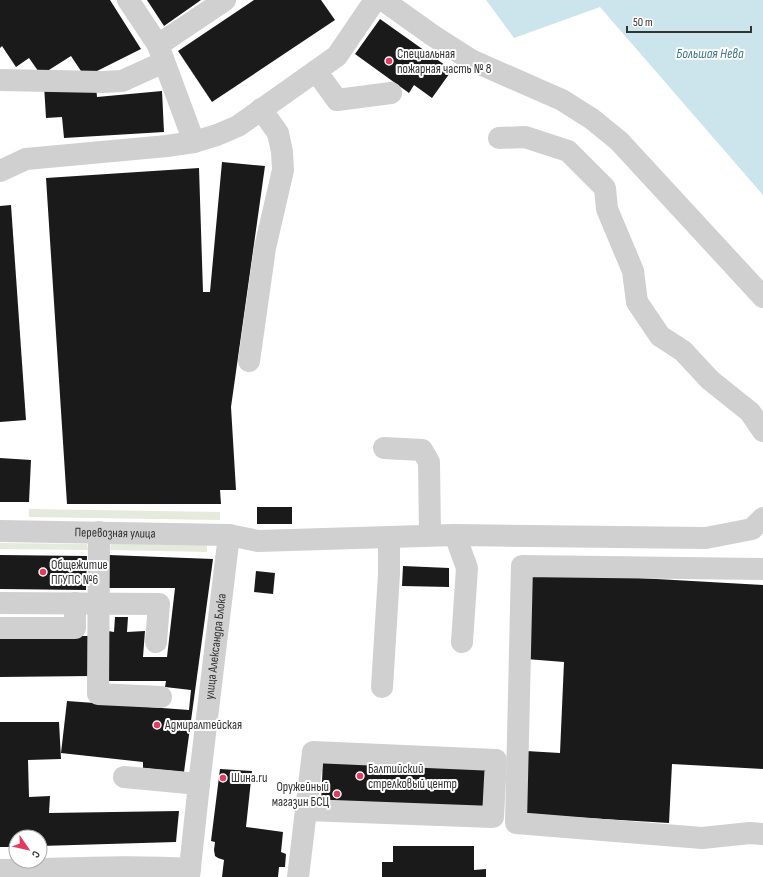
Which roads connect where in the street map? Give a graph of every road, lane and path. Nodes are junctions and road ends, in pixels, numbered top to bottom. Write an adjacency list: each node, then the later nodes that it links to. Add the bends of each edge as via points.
1 (128, 0): 5 (street)
2 (225, 0): 5 (street)
3 (375, 0): 6 (street, via 337,56)
4 (383, 0): 13 (street, via 471,60 562,100 592,119 619,141)
5 (161, 54): 7 (street, via 122,81); 11 (street)
6 (316, 71): 8 (street, via 337,100); 9 (street)
7 (0, 80)
8 (391, 93)
9 (261, 109): 11 (street, via 238,126 218,136); 14 (street, via 278,133 283,170 265,248)
10 (499, 138): 15 (street, via 525,137 568,150 605,188 607,209 633,271 637,302 660,336 683,351 710,380 750,412)
11 (194, 142): 12 (street, via 26,159)
12 (0, 171)
13 (763, 297)
14 (249, 362)
15 (763, 431)
16 (384, 448): 21 (street, via 422,450 429,462)
17 (763, 518): 22 (street, Перевозная улица, via 752,529 706,538)
18 (0, 531): 19 (street, Перевозная улица)
19 (99, 532): 20 (street, Перевозная улица); 27 (street)
20 (229, 535): 23 (street, Перевозная улица, via 258,540); 34 (street, улица Александра Блока)
21 (430, 535): 22 (street, Перевозная улица); 23 (street, Перевозная улица)
22 (455, 535): 30 (street, via 467,568)
23 (390, 536): 31 (street)
24 (763, 569): 36 (street, via 522,566 516,823 702,838)
25 (0, 603): 26 (street)
26 (75, 603): 27 (street); 28 (street, via 75,628)
27 (99, 603): 29 (street, via 159,604); 32 (street, via 98,694)
28 (0, 628)
29 (156, 642)
30 (462, 642)
31 (382, 687)
32 (161, 697)
33 (124, 776): 34 (street)
34 (199, 784): 39 (street, улица Александра Блока)
35 (306, 810): 35 (street, via 313,752 496,760 493,817); 40 (street)
36 (763, 834)
37 (48, 867): 38 (street)
38 (109, 872): 39 (street, via 164,867)
39 (189, 873)
40 (298, 877)

